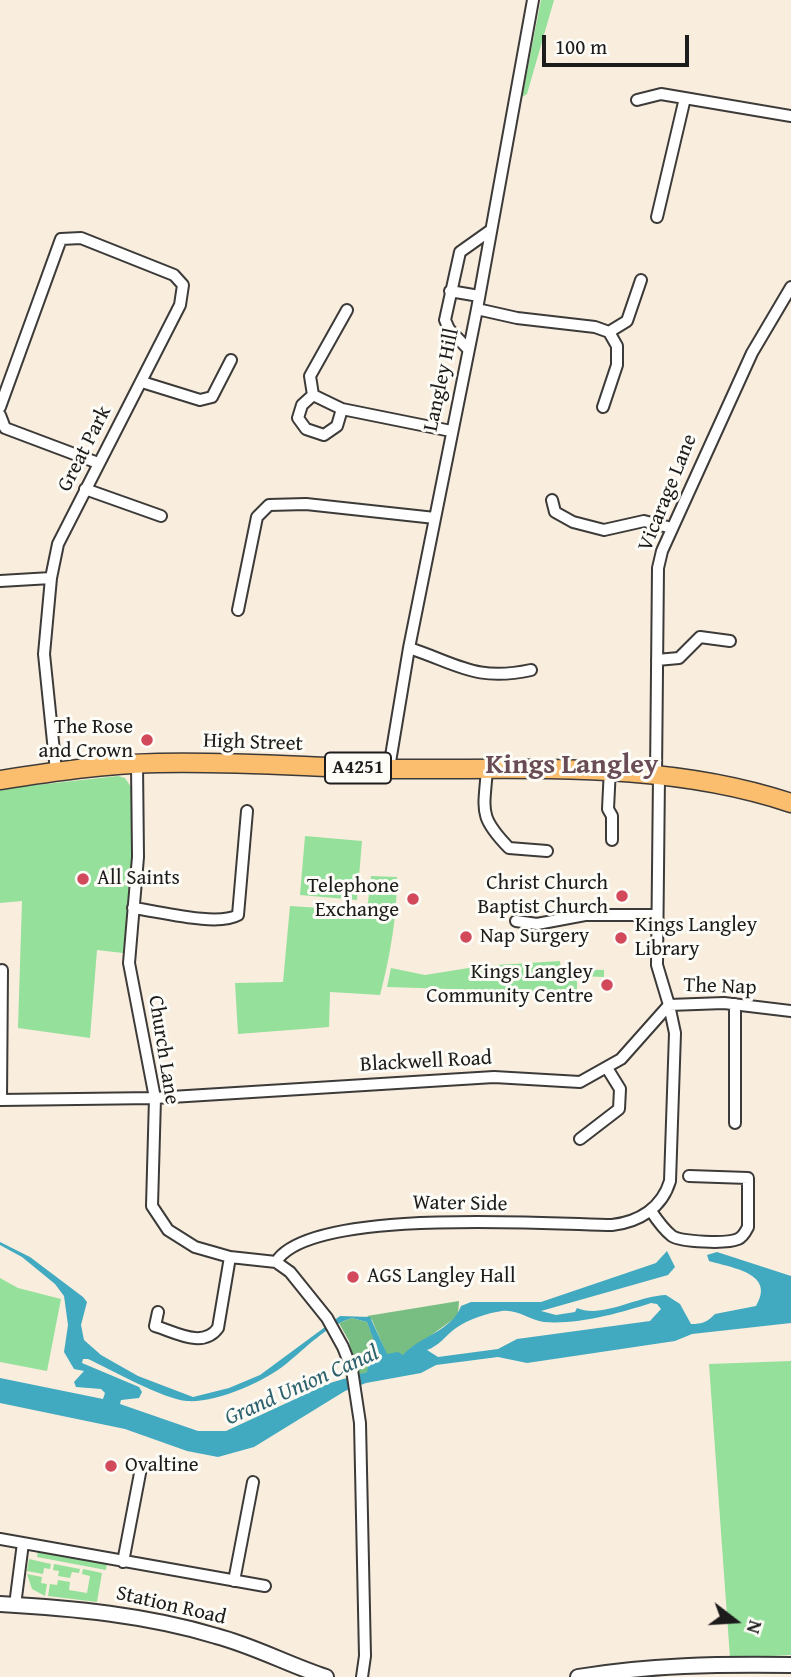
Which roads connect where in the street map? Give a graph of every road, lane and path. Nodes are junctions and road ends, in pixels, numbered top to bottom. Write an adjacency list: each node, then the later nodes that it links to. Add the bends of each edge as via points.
1 (533, 0): 6 (street, Langley Hill)
2 (685, 98): 3 (street, via 661,94); 4 (street); 5 (street)
3 (637, 100)
4 (791, 116)
5 (657, 217)
6 (491, 230): 9 (street, via 460,252); 10 (street, Langley Hill)
7 (641, 280): 13 (street, via 626,321)
8 (791, 287): 28 (street, Vicarage Lane, via 751,353)
9 (450, 290): 10 (street); 14 (street, via 445,320)
10 (479, 296): 11 (street, Langley Hill)
11 (477, 309): 13 (street); 14 (street, Langley Hill)
12 (347, 310): 17 (street, via 310,376)
13 (609, 332): 19 (street, via 617,346 617,365)
14 (468, 349): 22 (street, Langley Hill)
15 (231, 360): 16 (street, via 212,397 200,400)
16 (142, 382): 18 (street, Great Park, via 180,305 183,285 174,275 81,238 61,239); 23 (street, Great Park)
17 (313, 395): 20 (street); 20 (street, via 302,405 298,418 306,429 324,435 337,426)
18 (0, 407)
19 (603, 407)
20 (342, 409): 22 (street)
21 (0, 415): 23 (street, via 5,428)
22 (451, 430): 27 (street, Langley Hill)
23 (98, 463): 24 (street, Great Park)
24 (85, 489): 26 (street); 29 (street, Great Park, via 58,544)
25 (552, 500): 28 (street, via 555,512 604,530 644,521)
26 (161, 516)
27 (435, 518): 31 (street, via 306,504 269,505 257,517); 33 (street, Langley Hill)
28 (672, 528): 34 (street, Vicarage Lane, via 658,568)
29 (51, 578): 30 (street); 40 (street, Great Park, via 44,654)
30 (0, 581)
31 (237, 610)
32 (730, 641): 34 (street, via 700,637 679,658)
33 (409, 648): 35 (street, via 465,671 501,677); 37 (street, Langley Hill)
34 (657, 660): 41 (street, Vicarage Lane)
35 (531, 670)
36 (137, 764): 37 (main road, High Street / A4251); 40 (main road, High Street / A4251); 47 (street, Church Lane, via 138,857)
37 (389, 768): 39 (main road, High Street / A4251)
38 (610, 768): 39 (main road, High Street / A4251); 41 (main road, High Street / A4251); 45 (street)
39 (487, 769): 46 (street, via 486,823 509,848)
40 (56, 771): 42 (main road, A4251)
41 (657, 776): 43 (main road, A4251); 48 (street, The Nap)
42 (0, 780)
43 (790, 801)
44 (247, 811): 47 (street, via 238,915 210,918)
45 (612, 840)
46 (547, 851)
47 (133, 908): 56 (street, Church Lane, via 130,963)
48 (657, 915): 49 (street, via 585,915 537,924); 52 (street, The Nap, via 657,965)
49 (516, 920)
50 (2, 970): 54 (street)
51 (735, 1004): 52 (street, The Nap); 53 (street, The Nap); 58 (street)
52 (669, 1005): 55 (street, Blackwell Road, via 636,1045); 61 (street, via 675,1032 670,1181)
53 (791, 1011)
54 (2, 1028): 57 (street)
55 (607, 1068): 56 (street, Blackwell Road, via 580,1083 494,1077); 59 (street, via 621,1089 619,1109)
56 (155, 1098): 57 (street, Blackwell Road); 62 (street, Church Lane, via 151,1194 158,1219 180,1240)
57 (0, 1100)
58 (735, 1123)
59 (580, 1139)
60 (689, 1176): 61 (street, via 752,1178 748,1227 738,1239 675,1238)
61 (651, 1211): 63 (street, Water Side, via 612,1225 375,1225 297,1244 282,1252)
62 (230, 1257): 63 (street, Church Lane); 66 (street, via 214,1335 199,1340)
63 (276, 1262): 77 (street, via 290,1272 327,1318 352,1370 357,1396)
64 (158, 1312): 66 (street)
65 (143, 1323): 66 (street)
66 (155, 1326)
67 (141, 1468): 71 (street)
68 (253, 1482): 72 (street)
69 (0, 1539): 70 (street)
70 (23, 1543): 71 (street); 74 (street)
71 (123, 1562): 72 (street)
72 (234, 1581): 73 (street)
73 (265, 1586)
74 (7, 1604): 76 (street, Station Road, via 96,1612 184,1627)
75 (791, 1665): 78 (street, via 675,1666)
76 (326, 1677)
77 (362, 1677)
78 (578, 1677)

